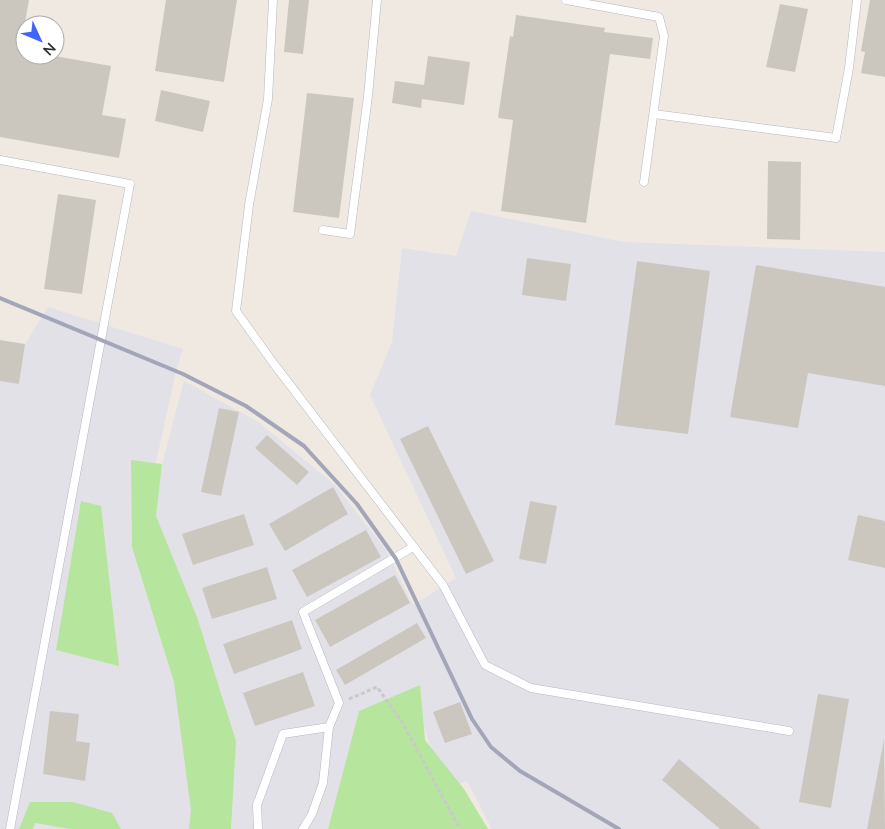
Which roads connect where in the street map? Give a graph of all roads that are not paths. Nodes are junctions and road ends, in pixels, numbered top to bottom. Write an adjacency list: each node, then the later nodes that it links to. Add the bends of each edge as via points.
1 (272, 0): 9 (lane, via 268,99 249,205 236,311)
2 (377, 0): 8 (lane, via 350,234)
3 (566, 0): 5 (lane, via 659,17 664,36)
4 (857, 0): 5 (lane, via 836,138)
5 (654, 114): 7 (lane)
6 (0, 160): 12 (lane, via 130,184)
7 (644, 182)
8 (323, 230)
9 (413, 546): 10 (lane, via 303,612 339,703); 11 (lane, via 443,585 485,665 531,688)
10 (329, 727): 13 (lane, via 283,734 257,805); 14 (lane, via 323,783)
11 (789, 731)
12 (10, 829)
13 (258, 829)
14 (303, 829)

